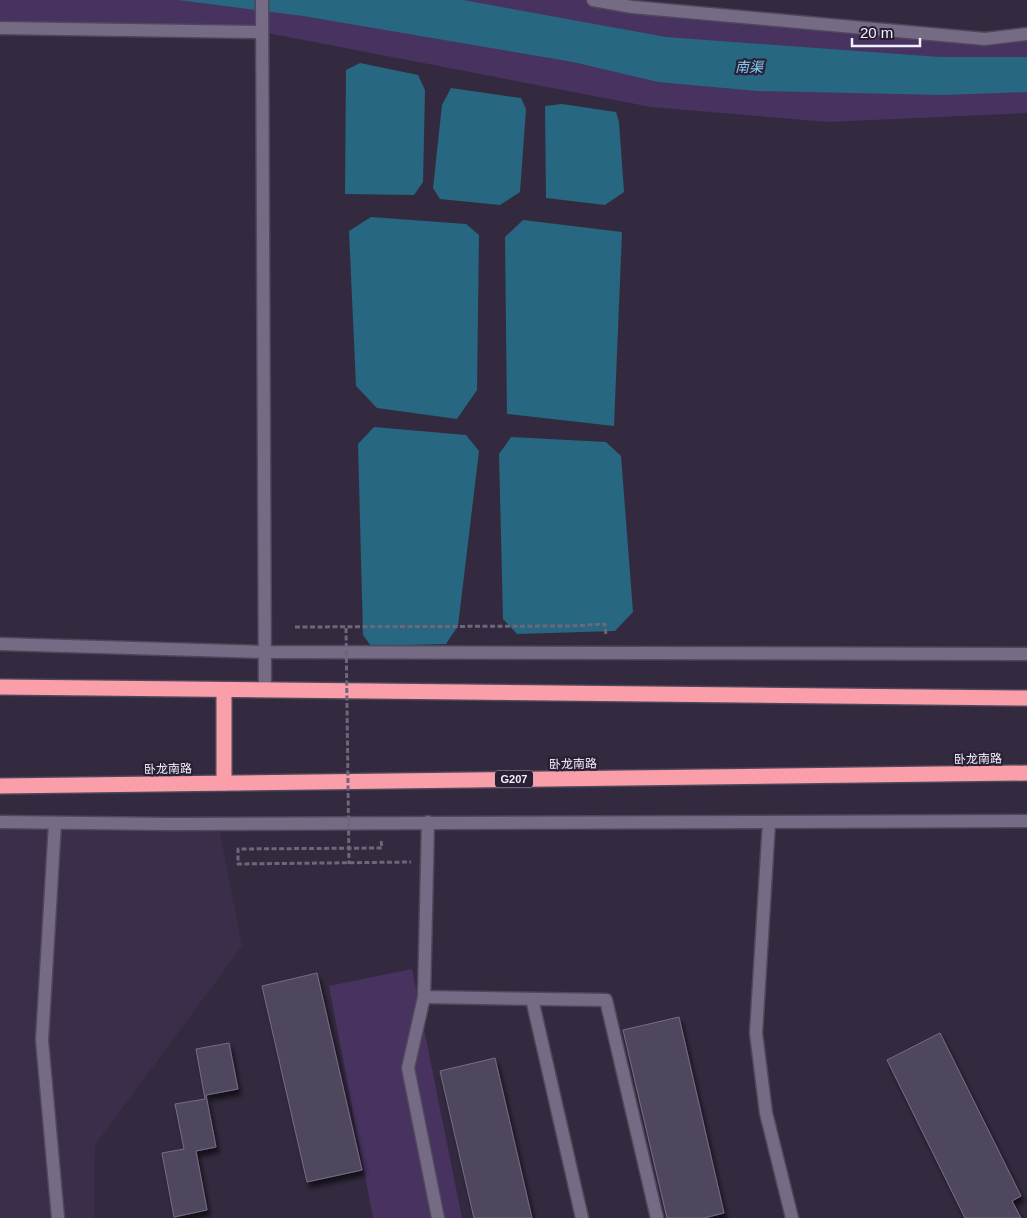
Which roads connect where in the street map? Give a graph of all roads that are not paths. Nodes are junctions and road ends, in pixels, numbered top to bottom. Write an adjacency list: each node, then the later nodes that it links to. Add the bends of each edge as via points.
1 (262, 0): 5 (street)
2 (593, 0): 3 (street)
3 (632, 3): 6 (street, via 985,38)
4 (0, 28): 5 (street)
5 (262, 32): 8 (street)
6 (1027, 34)
7 (0, 644): 8 (street)
8 (265, 652): 9 (street); 12 (street)
9 (1027, 654)
10 (0, 687): 11 (highway)
11 (224, 690): 12 (highway); 15 (highway)
12 (265, 690): 13 (highway)
13 (1027, 698)
14 (1027, 773): 15 (highway, 卧龙南路 / G207)
15 (224, 783): 16 (highway, 卧龙南路 / G207)
16 (0, 786)
17 (1027, 821): 20 (street)
18 (0, 822): 21 (street)
19 (428, 822): 20 (street); 21 (street); 22 (street)
20 (769, 822): 28 (street, via 756,1033 766,1113)
21 (56, 823): 24 (street, via 42,1040)
22 (424, 996): 23 (street); 25 (street, via 408,1068)
23 (532, 999): 26 (street); 27 (street, via 606,1000)
24 (58, 1218)
25 (438, 1218)
26 (582, 1218)
27 (657, 1218)
28 (792, 1218)

